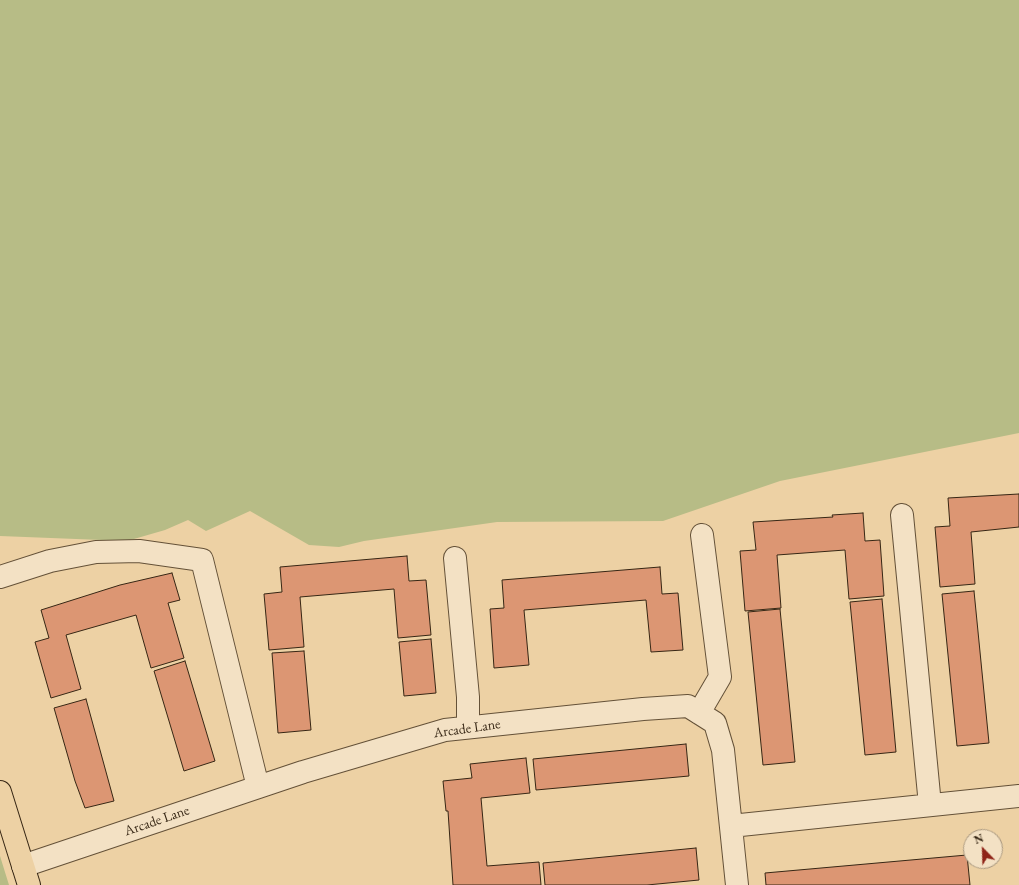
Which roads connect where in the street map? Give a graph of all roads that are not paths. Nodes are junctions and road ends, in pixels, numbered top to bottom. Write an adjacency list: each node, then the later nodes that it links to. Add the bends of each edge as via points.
1 (902, 515): 10 (street)
2 (702, 535): 5 (street, via 720,677)
3 (455, 558): 6 (street, via 468,697)
4 (0, 577): 7 (street, via 50,561 96,552 139,551 202,560)
5 (699, 713): 6 (street, Arcade Lane, via 688,706); 11 (street, Arcade Lane, via 715,723 723,750)
6 (468, 727): 7 (street, Arcade Lane, via 445,730)
7 (258, 787): 12 (street, Arcade Lane)
8 (0, 792): 12 (highway)
9 (1019, 796): 10 (street)
10 (930, 805): 11 (street)
11 (731, 826): 13 (street, Arcade Lane)
12 (26, 876)
13 (737, 885)

